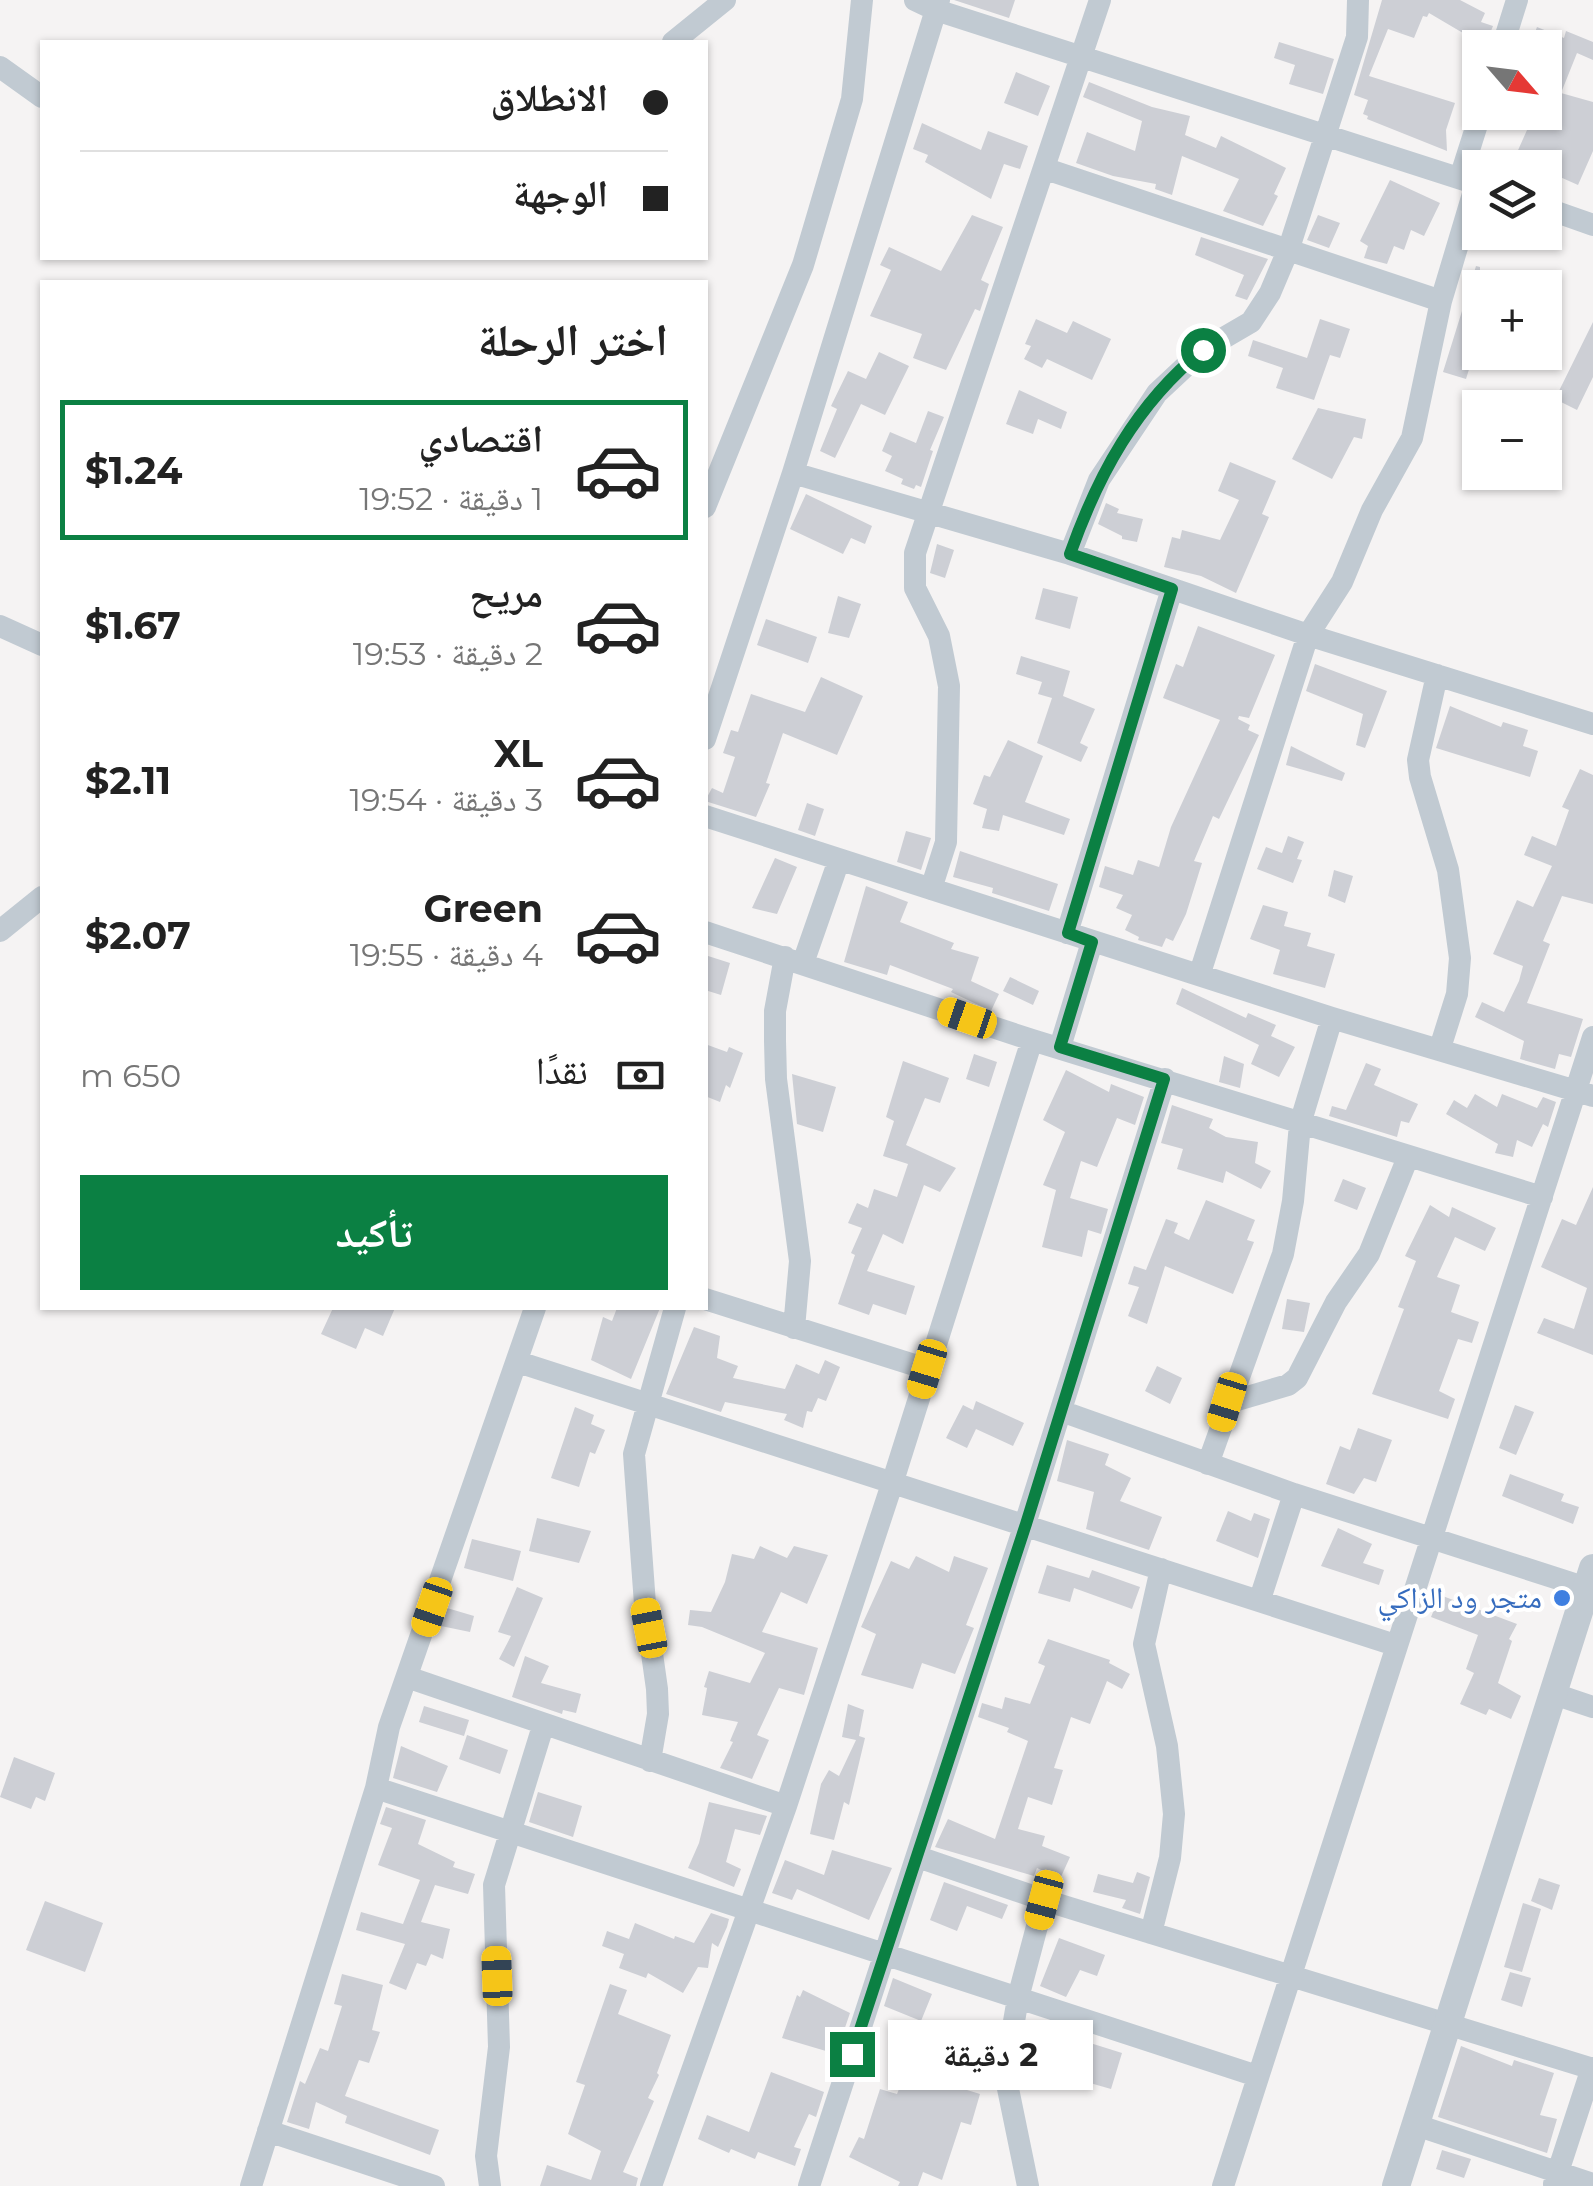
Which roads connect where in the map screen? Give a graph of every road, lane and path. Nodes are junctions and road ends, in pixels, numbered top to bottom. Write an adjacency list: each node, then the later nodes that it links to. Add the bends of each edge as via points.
1 (724, 0): 8 (street)
2 (862, 0): 21 (street, via 852,98 803,265)
3 (1100, 0): 9 (street)
4 (1358, 0): 12 (street, via 1357,37)
5 (1517, 0): 7 (street)
6 (930, 3): 9 (street); 20 (street)
7 (1508, 30)
8 (674, 40)
9 (1081, 58): 12 (street); 13 (street)
10 (0, 67): 11 (street)
11 (40, 96)
12 (1326, 137): 14 (street); 18 (street)
13 (1046, 169): 18 (street); 22 (street)
14 (1462, 179)
15 (1562, 214): 17 (street)
16 (1462, 221): 19 (street)
17 (1593, 225)
18 (1289, 248): 19 (street); 23 (street, via 1251,322 1203,350 1157,393 1099,480)
19 (1441, 302): 26 (street, via 1412,438 1342,582)
20 (793, 474): 22 (street); 30 (street)
21 (708, 500)
22 (929, 514): 23 (street); 33 (street, via 915,553 915,588 938,636 949,686 946,842)
23 (1070, 554): 24 (street)
24 (1172, 589): 26 (street); 37 (street)
25 (0, 626): 27 (street)
26 (1308, 634): 28 (street); 40 (street)
27 (40, 644)
28 (1437, 676): 29 (street); 45 (street, via 1418,760 1448,870 1460,958)
29 (1593, 724)
30 (708, 730)
31 (708, 817): 32 (street)
32 (839, 860): 33 (street); 39 (street)
33 (930, 889): 37 (street)
34 (40, 899): 35 (street)
35 (0, 931)
36 (708, 933): 39 (street)
37 (1068, 933): 38 (street)
38 (1092, 942): 40 (street); 44 (street)
39 (794, 960): 43 (street); 54 (street, via 776,1011 774,1041 800,1262)
40 (1200, 974): 41 (street)
41 (1332, 1018): 45 (street); 48 (street)
42 (1593, 1037): 47 (street)
43 (1032, 1040): 44 (street); 56 (street)
44 (1060, 1047): 46 (street)
45 (1440, 1048): 47 (street)
46 (1164, 1079): 48 (street); 59 (street)
47 (1585, 1093): 50 (street)
48 (1300, 1124): 49 (street); 57 (street, via 1283,1254)
49 (1408, 1156): 50 (street); 57 (street, via 1369,1254 1297,1378)
50 (1542, 1197): 64 (street)
51 (708, 1300): 54 (street)
52 (534, 1310): 55 (street)
53 (674, 1310): 58 (street)
54 (794, 1328): 56 (street)
55 (518, 1362): 58 (street); 69 (street)
56 (927, 1369): 61 (street)
57 (1227, 1402): 60 (street)
58 (647, 1403): 61 (street); 73 (street, via 634,1454 644,1604 658,1689)
59 (1061, 1411): 60 (street); 63 (street)
60 (1208, 1464): 62 (street)
61 (892, 1484): 63 (street); 75 (street)
62 (1294, 1494): 64 (street); 67 (street)
63 (1026, 1524): 65 (street); 77 (street)
64 (1431, 1538): 66 (street); 68 (street)
65 (1162, 1569): 67 (street); 80 (street, via 1144,1644 1174,1814)
66 (1591, 1582): 70 (street)
67 (1260, 1599): 68 (street)
68 (1396, 1645): 82 (street)
69 (407, 1677): 72 (street); 74 (street)
70 (1554, 1694): 71 (street); 84 (street)
71 (1593, 1707)
72 (544, 1726): 73 (street); 76 (street)
73 (650, 1761): 75 (street)
74 (376, 1788): 76 (street); 88 (street)
75 (786, 1806): 79 (street)
76 (510, 1832): 79 (street); 93 (street, via 494,1885 500,2047 486,2156)
77 (918, 1857): 78 (street); 81 (street)
78 (1044, 1900): 80 (street); 83 (street)
79 (750, 1912): 81 (street); 94 (street)
80 (1152, 1933): 82 (street)
81 (884, 1955): 83 (street); 95 (street)
82 (1290, 1976): 84 (street); 86 (street)
83 (1018, 1998): 86 (street); 96 (street, via 1005,2074)
84 (1448, 2024): 85 (street); 87 (street)
85 (1592, 2068): 89 (street)
86 (1257, 2076): 97 (street)
87 (1416, 2125): 89 (street); 98 (street)
88 (268, 2132): 91 (street); 92 (street)
89 (1555, 2179): 90 (street)
90 (1593, 2184)
91 (251, 2186)
92 (434, 2186)
93 (490, 2186)
94 (651, 2186)
95 (809, 2186)
96 (1028, 2186)
97 (1222, 2186)
98 (1396, 2186)

